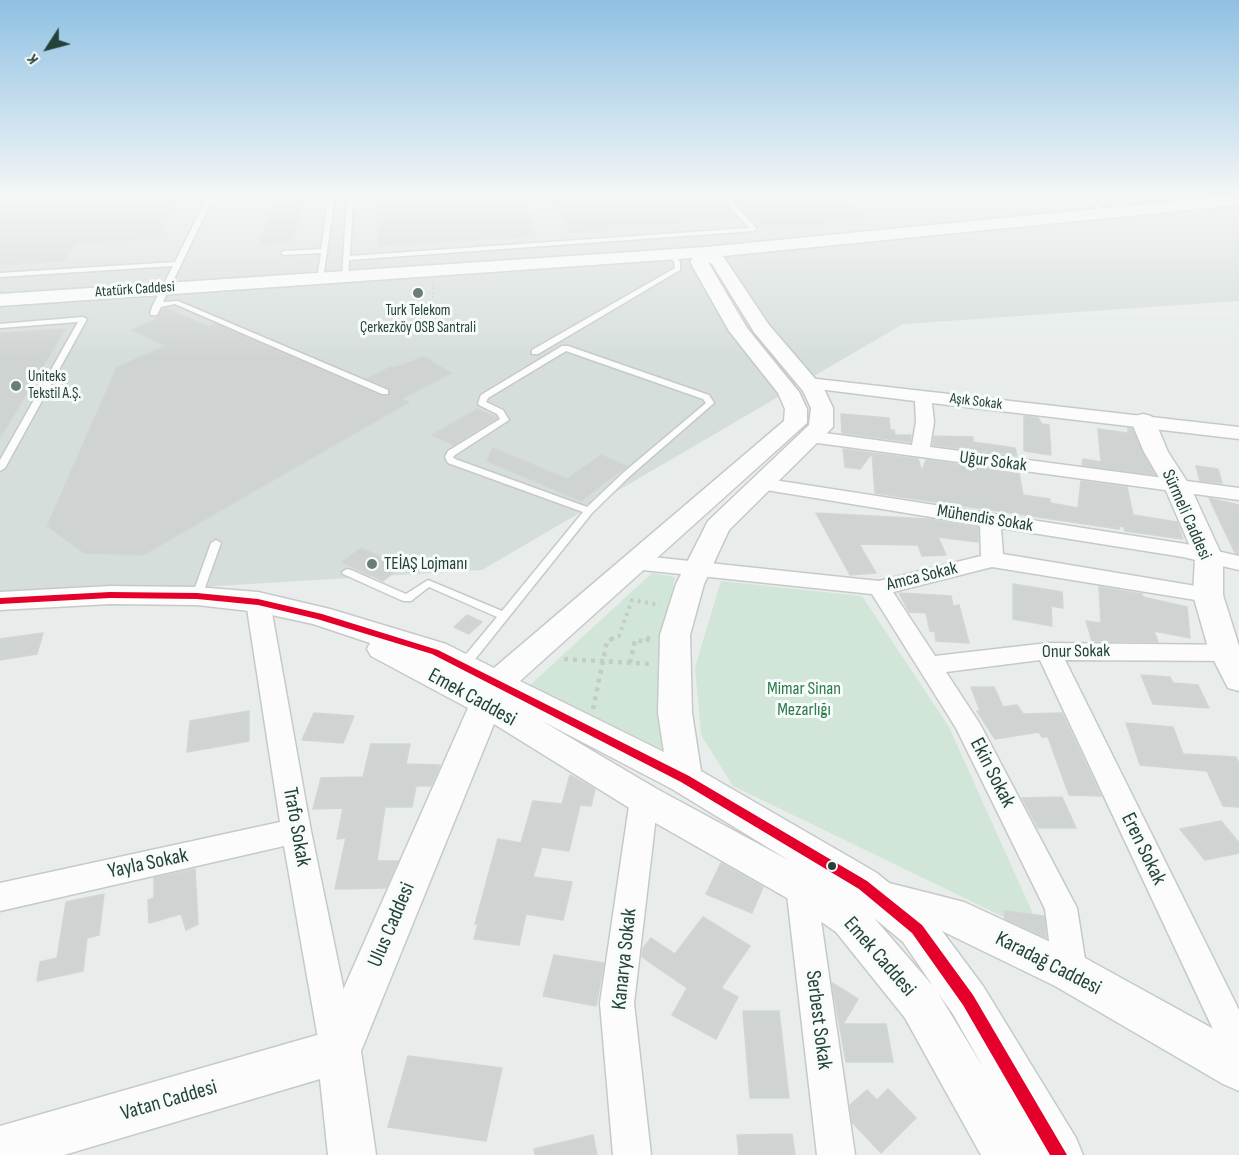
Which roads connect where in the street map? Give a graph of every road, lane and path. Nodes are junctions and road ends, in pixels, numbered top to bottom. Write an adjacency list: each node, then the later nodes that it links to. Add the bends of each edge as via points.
1 (184, 250): 10 (lane)
2 (347, 250): 9 (lane)
3 (460, 250): 9 (lane)
4 (728, 250): 6 (street, Atatürk Caddesi)
5 (323, 251): 7 (lane); 14 (lane)
6 (706, 252): 8 (street, Atatürk Caddesi); 20 (street, via 719,261 760,328); 36 (street, via 699,262 714,291 739,331 788,392 796,410 795,423)
7 (284, 254)
8 (672, 254): 13 (street, Atatürk Caddesi); 19 (lane, via 678,269)
9 (346, 258): 13 (lane)
10 (177, 264): 11 (lane); 15 (lane)
11 (0, 275)
12 (433, 276): 17 (path)
13 (345, 277): 14 (street, Atatürk Caddesi)
14 (320, 279): 15 (street, Atatürk Caddesi)
15 (166, 288): 16 (street, Atatürk Caddesi); 21 (lane, via 156,309 176,302)
16 (0, 300)
17 (434, 302)
18 (0, 326): 27 (lane, via 83,319)
19 (535, 352)
20 (808, 384): 22 (street, Aşık Sokak); 25 (street, via 822,408 820,427)
21 (385, 392)
22 (923, 396): 23 (street, Aşık Sokak); 26 (street, via 925,422)
23 (1143, 422): 24 (street, Aşık Sokak); 29 (street, Sürmeli Caddesi)
24 (1239, 433)
25 (810, 437): 26 (street, Uğur Sokak); 28 (street)
26 (920, 452): 29 (street, Uğur Sokak)
27 (0, 468)
28 (761, 484): 32 (street, Mühendis Sokak); 38 (street, via 717,527)
29 (1177, 486): 30 (street, Uğur Sokak); 34 (street, Sürmeli Caddesi)
30 (1239, 494)
31 (589, 511): 31 (lane, via 451,461 449,457 505,420 500,412 482,404 484,398 565,348 706,397 710,403); 47 (lane)
32 (990, 519): 34 (street, Mühendis Sokak); 35 (street)
33 (216, 543): 42 (lane)
34 (1209, 558): 37 (street); 41 (street, Sürmeli Caddesi)
35 (992, 560): 40 (street, Amca Sokak); 41 (street, Amca Sokak)
36 (633, 562): 38 (street, Amca Sokak); 58 (street)
37 (1239, 563)
38 (697, 568): 40 (street, Amca Sokak); 60 (street, via 675,635 675,712)
39 (347, 572): 47 (lane, via 407,599 428,583)
40 (879, 588): 56 (street, Ekin Sokak)
41 (1208, 595): 50 (street, Sürmeli Caddesi)
42 (197, 596): 43 (street, via 110,595); 44 (street)
43 (0, 601)
44 (258, 602): 46 (street); 62 (street, Trafo Sokak)
45 (658, 614): 52 (path, via 661,605 632,600 618,636 607,641)
46 (319, 616): 55 (street, Emek Caddesi, via 406,642); 58 (street, Emek Caddesi)
47 (504, 616): 55 (lane)
48 (651, 633): 53 (path, via 647,642 635,640)
49 (1048, 651): 50 (street, Onur Sokak); 56 (street, Onur Sokak); 67 (street, Eren Sokak)
50 (1232, 652): 57 (street, Sürmeli Caddesi)
51 (564, 660): 52 (path)
52 (603, 662): 53 (path); 59 (path)
53 (630, 663): 54 (path)
54 (660, 664)
55 (460, 665): 58 (street, Emek Caddesi)
56 (928, 665): 66 (street, Ekin Sokak, via 967,724 1061,908)
57 (1239, 680)
58 (491, 693): 60 (street, Emek Caddesi); 61 (street, Emek Caddesi); 68 (street, Ulus Caddesi)
59 (592, 716)
60 (685, 779): 65 (street, Emek Caddesi)
61 (644, 799): 63 (street, Emek Caddesi); 72 (street, Kanarya Sokak, via 617,1003)
62 (296, 831): 64 (street, Yayla Sokak); 68 (street, Trafo Sokak)
63 (801, 886): 65 (street, Emek Caddesi); 73 (street, Serbest Sokak)
64 (0, 897)
65 (866, 909): 66 (street, Karadağ Caddesi, via 950,915); 74 (street, Emek Caddesi); 75 (street, Emek Caddesi, via 917,929 968,1000)
66 (1070, 972): 69 (street, Karadağ Caddesi)
67 (1239, 1047)
68 (339, 1051): 70 (street, Vatan Caddesi); 71 (street)
69 (1239, 1068)
70 (0, 1150)
71 (352, 1155)
72 (632, 1155)
73 (836, 1155)
74 (1008, 1155)
75 (1059, 1155)

